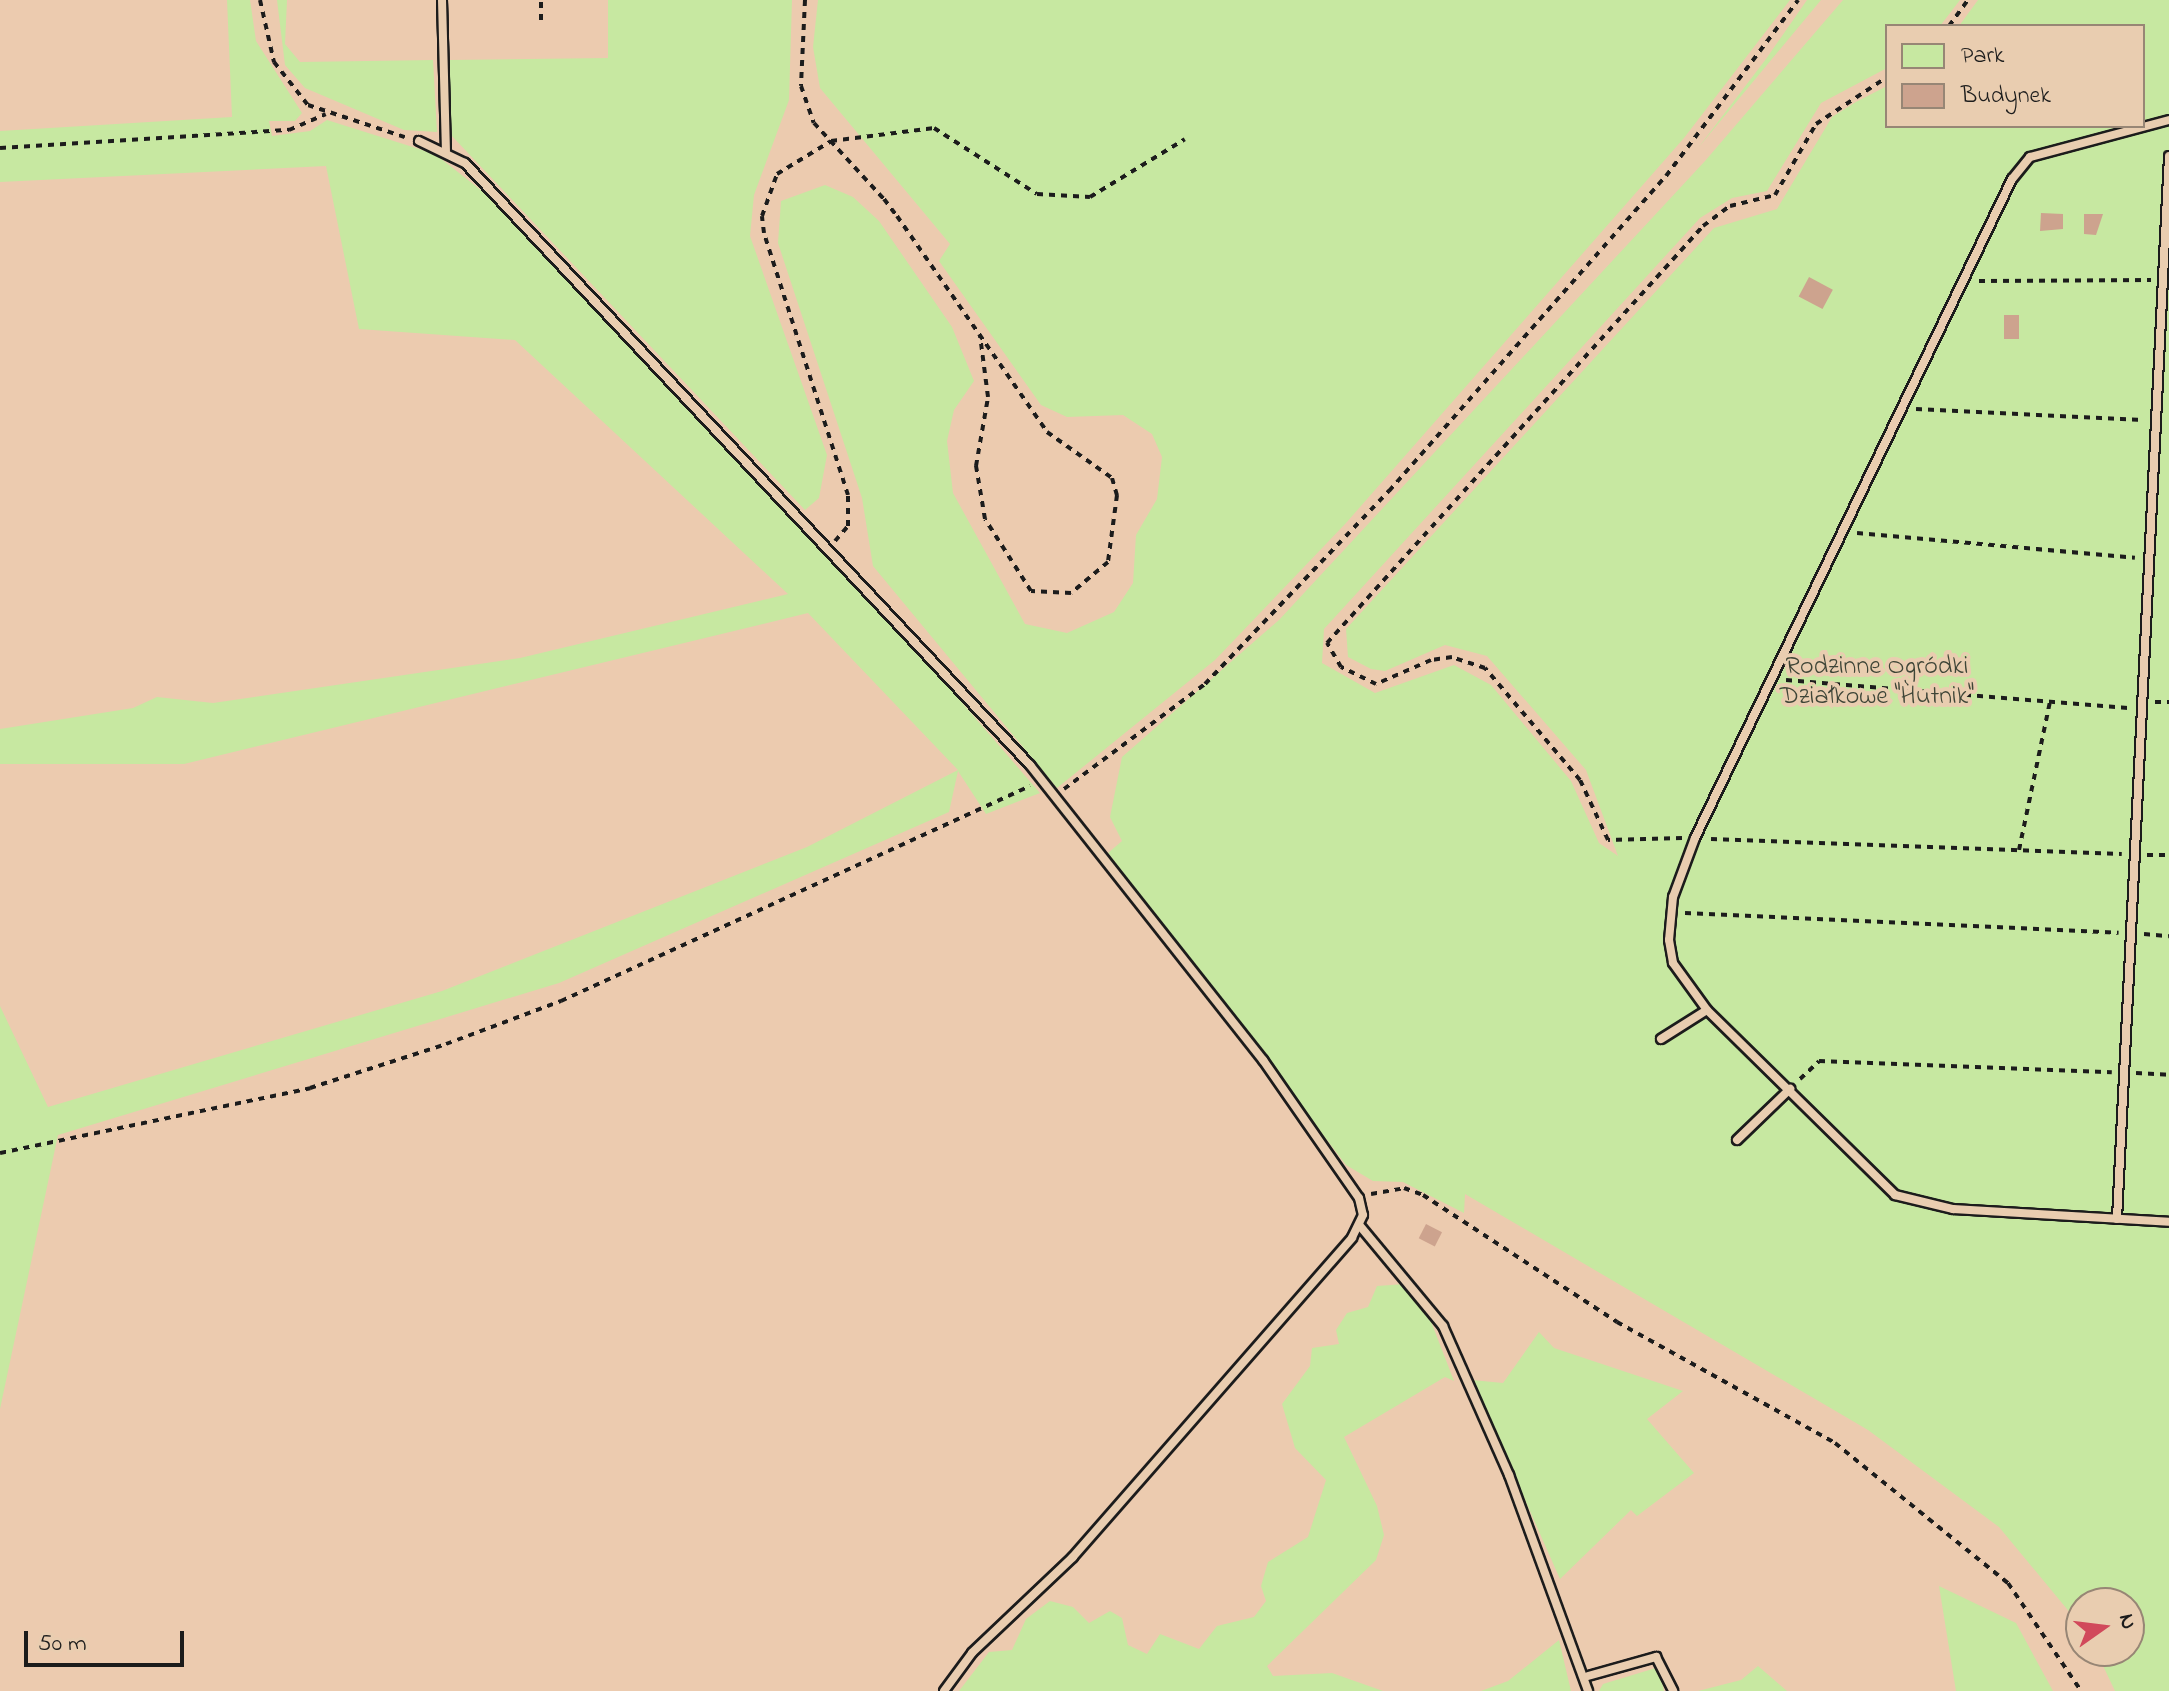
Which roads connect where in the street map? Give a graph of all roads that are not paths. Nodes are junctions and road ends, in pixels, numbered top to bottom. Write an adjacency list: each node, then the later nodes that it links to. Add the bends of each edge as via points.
1 (442, 0): 6 (lane)
2 (2169, 120): 3 (lane)
3 (2145, 126)
4 (2139, 128): 8 (lane, via 2030,157 2012,179 1695,838 1671,917 1673,963)
5 (419, 141): 6 (lane)
6 (446, 151): 14 (lane, via 1043,780 1294,1101 1359,1198)
7 (2169, 156): 12 (lane)
8 (1707, 1010): 9 (lane); 10 (lane)
9 (1661, 1039)
10 (1790, 1089): 11 (lane); 12 (lane, via 1895,1195 1953,1209)
11 (1737, 1140)
12 (2117, 1219): 13 (lane)
13 (2169, 1222)
14 (1360, 1226): 15 (lane, via 1443,1326); 16 (lane, via 1073,1557 972,1653)
15 (1588, 1676): 17 (lane); 18 (lane, via 1656,1657)
16 (944, 1691)
17 (1588, 1691)
18 (1673, 1691)

